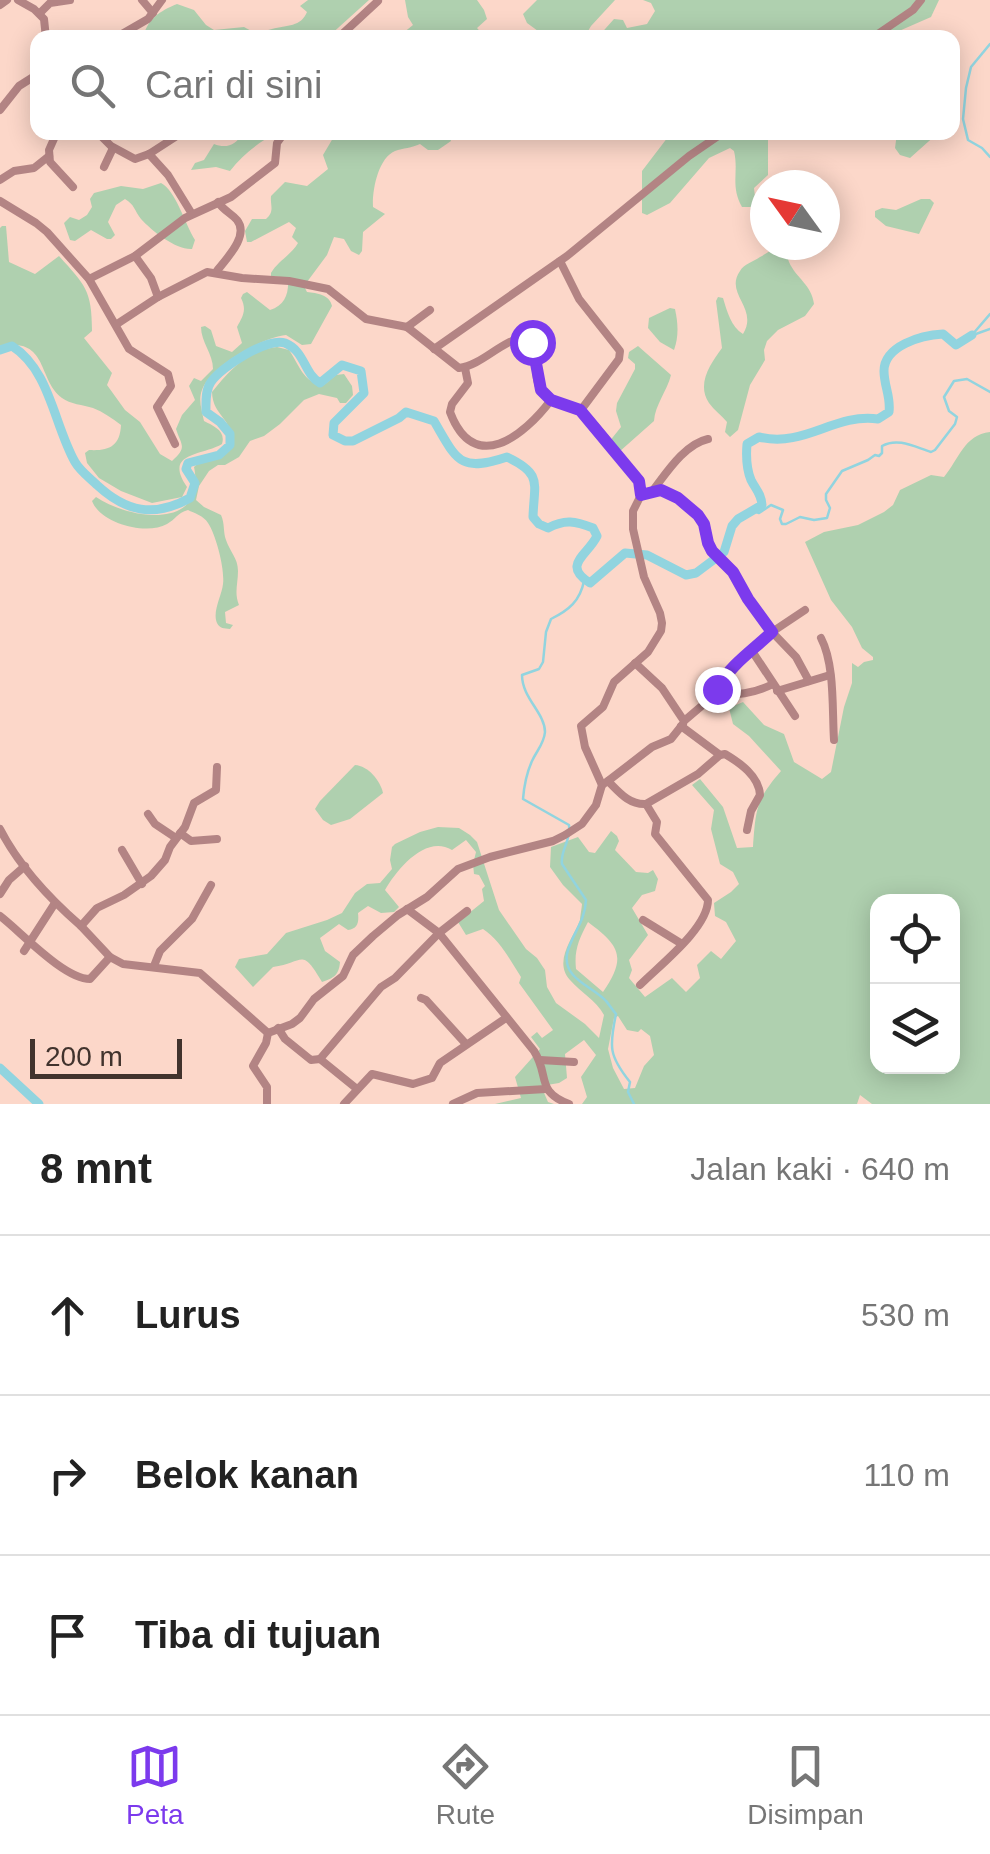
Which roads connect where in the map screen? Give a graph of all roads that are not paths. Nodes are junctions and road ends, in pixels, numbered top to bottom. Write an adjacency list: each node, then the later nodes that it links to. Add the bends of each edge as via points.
1 (7, 0): 8 (street)
2 (18, 0): 10 (street)
3 (70, 0): 10 (street, via 50,3)
4 (142, 0): 9 (street)
5 (162, 0): 9 (street)
6 (921, 0): 14 (street)
7 (378, 1): 13 (street)
8 (0, 5)
9 (154, 13): 12 (street)
10 (40, 14): 11 (street)
11 (45, 30)
12 (129, 30)
13 (347, 30)
14 (884, 30)
15 (30, 79): 16 (street)
16 (0, 110)
17 (54, 140): 24 (street)
18 (106, 140): 22 (street)
19 (170, 140): 23 (street)
20 (279, 140): 29 (street, via 273,166)
21 (712, 140): 32 (street)
22 (113, 148): 23 (street, via 136,159); 25 (street)
23 (148, 154): 30 (street)
24 (49, 156): 26 (street); 27 (street)
25 (104, 166)
26 (0, 180)
27 (73, 186)
28 (0, 201): 34 (street, via 42,227)
29 (218, 202): 30 (street); 33 (street, via 241,232)
30 (192, 214): 31 (street)
31 (136, 256): 34 (street); 35 (street)
32 (560, 261): 39 (street); 42 (street, via 579,299 620,351)
33 (216, 272): 35 (street); 38 (street, via 328,289 366,319)
34 (89, 279): 37 (street)
35 (158, 297): 37 (street)
36 (430, 310): 38 (street)
37 (117, 324): 44 (street, via 129,349 170,378 156,407)
38 (407, 328): 39 (street)
39 (434, 348): 40 (street)
40 (465, 368): 41 (street, via 526,337 541,390); 41 (street, via 468,384 450,412 476,445 507,441)
41 (551, 400): 42 (street)
42 (580, 410): 46 (street, via 639,481)
43 (708, 439): 45 (street, via 680,458)
44 (176, 444)
45 (653, 490): 46 (street); 48 (street, via 691,507 712,551)
46 (641, 495): 51 (street, via 632,518 662,623)
47 (805, 610): 48 (street)
48 (772, 632): 50 (street); 53 (street)
49 (821, 638): 52 (street)
50 (752, 651): 54 (street); 55 (street)
51 (635, 664): 57 (street, via 662,688); 61 (street, via 581,726)
52 (830, 675): 53 (street); 58 (street)
53 (809, 681): 54 (street)
54 (775, 687): 55 (street, via 731,696); 56 (street)
55 (717, 689): 57 (street)
56 (794, 716)
57 (683, 724): 59 (street); 61 (street)
58 (834, 740)
59 (720, 755): 62 (street); 65 (street, via 737,762 759,786)
60 (216, 767): 66 (street, via 216,790 194,804)
61 (605, 783): 62 (street); 74 (street, via 575,830 464,866)
62 (646, 804): 80 (street, via 657,822 655,834 708,900)
63 (148, 814): 66 (street)
64 (0, 829): 69 (street)
65 (746, 830)
66 (178, 836): 67 (street); 70 (street)
67 (216, 839)
68 (122, 850): 70 (street)
69 (25, 866): 72 (street); 73 (street)
70 (142, 884): 78 (street, via 97,908)
71 (211, 885): 83 (street)
72 (0, 894)
73 (56, 903): 78 (street); 81 (street)
74 (407, 909): 79 (street); 87 (street, via 358,951 343,976 300,1018)
75 (467, 911): 79 (street)
76 (0, 916): 81 (street, via 21,932)
77 (643, 920): 80 (street)
78 (81, 926): 82 (street)
79 (439, 933): 86 (street); 90 (street, via 381,987)
80 (682, 944): 84 (street)
81 (26, 947): 82 (street, via 86,980)
82 (110, 957): 83 (street, via 129,966)
83 (154, 966): 88 (street, via 200,973)
84 (640, 986)
85 (420, 998): 89 (street)
86 (506, 1018): 89 (street); 91 (street)
87 (278, 1028): 88 (street); 90 (street, via 296,1049)
88 (268, 1032): 95 (street, via 254,1066 268,1087)
89 (466, 1044): 93 (street, via 432,1078 413,1084 372,1074)
90 (320, 1059): 93 (street)
91 (540, 1060): 92 (street); 94 (street)
92 (574, 1062)
93 (357, 1089): 96 (street)
94 (546, 1089): 97 (street, via 477,1093); 98 (street)
95 (266, 1104)
96 (344, 1104)
97 (453, 1104)
98 (569, 1104)

